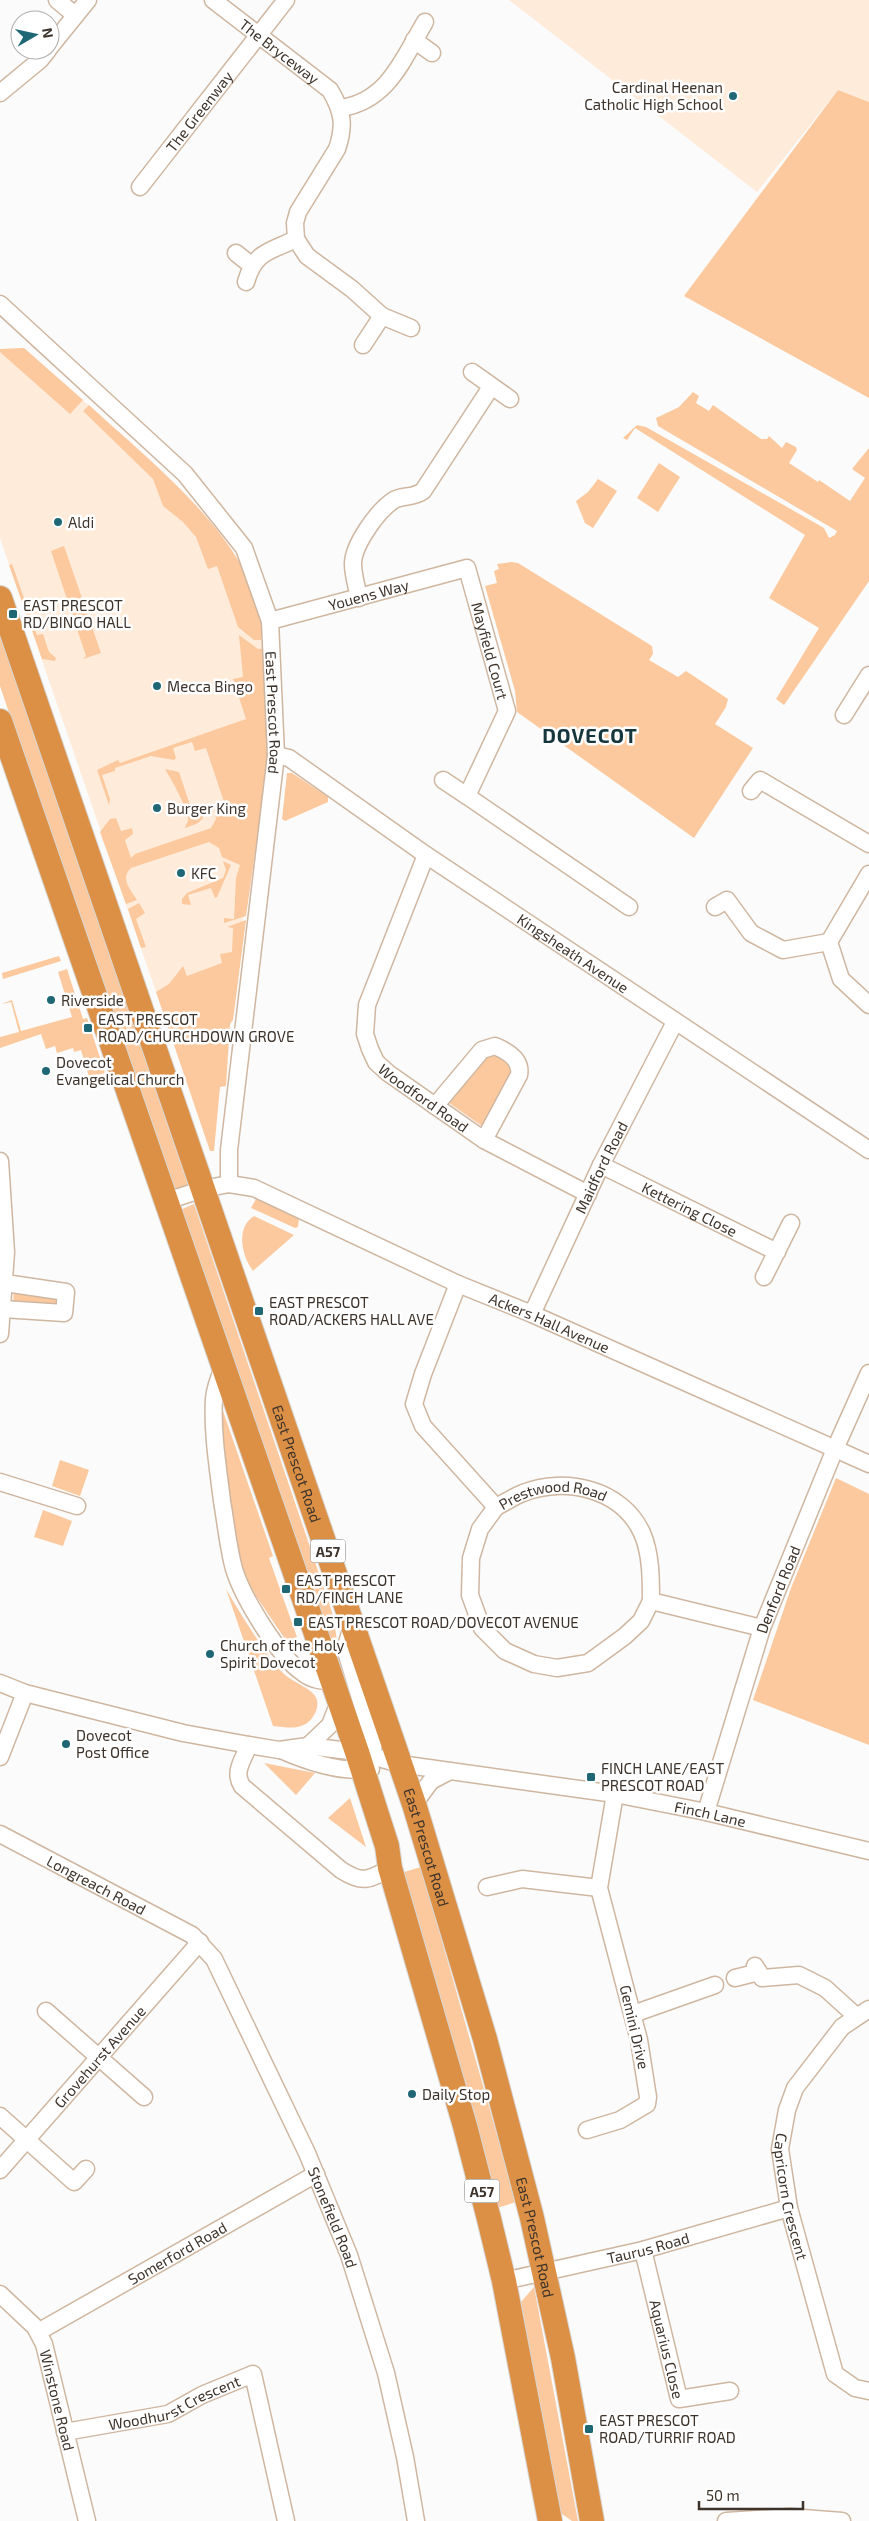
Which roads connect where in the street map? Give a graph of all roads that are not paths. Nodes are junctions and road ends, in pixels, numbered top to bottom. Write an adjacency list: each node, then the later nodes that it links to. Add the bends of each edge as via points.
1 (57, 0): 5 (street)
2 (88, 0): 5 (street)
3 (213, 0): 8 (street, The Bryceway)
4 (286, 0): 8 (street, The Greenway)
5 (75, 15): 7 (street)
6 (425, 22): 9 (street)
7 (60, 34)
8 (260, 36): 13 (street, The Bryceway, via 330,90); 14 (street, The Greenway)
9 (414, 40): 10 (street); 13 (street, via 388,84 368,98)
10 (432, 53)
11 (40, 60): 12 (street)
12 (0, 93)
13 (340, 108): 15 (street, via 342,128 338,144 298,212)
14 (140, 187)
15 (296, 239): 17 (street, via 267,251); 20 (street, via 306,256)
16 (236, 253): 17 (street)
17 (251, 265): 18 (street)
18 (246, 282)
19 (4, 314): 29 (street, East Prescot Road, via 185,474 244,548)
20 (382, 316): 21 (street); 22 (street)
21 (411, 328)
22 (363, 345)
23 (472, 372): 24 (street)
24 (491, 387): 25 (street); 28 (street, via 423,491 388,504 364,535 353,562)
25 (510, 400)
26 (467, 568): 28 (street, Youens Way); 36 (street, Mayfield Court, via 508,711)
27 (0, 598): 52 (highway, East Prescot Road / A57)
28 (359, 598): 29 (street, Youens Way)
29 (270, 621): 34 (street, East Prescot Road)
30 (869, 675): 31 (street)
31 (864, 698): 32 (street)
32 (844, 715)
33 (0, 721): 54 (highway, A57)
34 (276, 755): 39 (street, Kingsheath Avenue, via 289,758); 51 (street, East Prescot Road, via 229,1150)
35 (443, 780): 36 (street)
36 (470, 791): 41 (street)
37 (751, 792): 38 (street, via 760,780)
38 (869, 844)
39 (426, 855): 45 (street, Kingsheath Avenue); 46 (street, Woodford Road, via 372,989 365,1027 376,1062)
40 (869, 874): 43 (street)
41 (629, 907)
42 (715, 907): 43 (street, via 727,900 751,933 783,950)
43 (829, 942): 44 (street, via 841,979)
44 (869, 1005)
45 (675, 1022): 48 (street, Kingsheath Avenue); 50 (street, Maidford Road)
46 (435, 1106): 47 (street, Woodford Road); 47 (street, via 482,1050 495,1046 501,1048 517,1061 519,1075)
47 (484, 1140): 53 (street, Woodford Road)
48 (869, 1150)
49 (0, 1161): 58 (street, via 5,1220)
50 (601, 1165): 53 (street, Maidford Road); 56 (street, Kettering Close)
51 (229, 1184): 52 (street); 59 (street, Ackers Hall Avenue, via 254,1188)
52 (203, 1189): 54 (street); 71 (highway, East Prescot Road / A57)
53 (588, 1194): 61 (street, Maidford Road)
54 (167, 1201): 63 (highway, A57)
55 (791, 1223): 56 (street)
56 (777, 1252): 57 (street)
57 (764, 1277)
58 (5, 1283): 60 (street); 60 (street, via 66,1292 64,1312)
59 (458, 1284): 61 (street, Ackers Hall Avenue); 69 (street, Prestwood Road, via 414,1404 423,1426)
60 (3, 1309): 62 (street)
61 (532, 1314): 65 (street, Ackers Hall Avenue)
62 (0, 1334)
63 (224, 1366): 74 (highway, A57); 74 (street, via 214,1397 214,1417 219,1477 235,1570 257,1616 294,1665)
64 (869, 1373): 65 (street, Denford Road)
65 (835, 1449): 66 (street, Ackers Hall Avenue); 72 (street, Denford Road)
66 (869, 1464)
67 (0, 1482): 68 (street)
68 (77, 1506)
69 (496, 1507): 70 (street, Prestwood Road, via 523,1492 570,1485 609,1497 626,1511 642,1532 648,1552); 70 (street, via 480,1529 471,1558 470,1595 482,1628 505,1651 534,1664 557,1668 588,1663 641,1621)
70 (650, 1601): 72 (street)
71 (353, 1624): 80 (street, via 345,1649 373,1740); 81 (highway, East Prescot Road / A57)
72 (762, 1628): 85 (street, Denford Road)
73 (0, 1683): 75 (street)
74 (335, 1692): 77 (street, via 330,1726); 80 (highway, A57)
75 (26, 1693): 76 (street, via 183,1733); 79 (street)
76 (249, 1746): 78 (street); 88 (street, via 237,1773 242,1786 352,1877 364,1880)
77 (308, 1746): 78 (street); 80 (street)
78 (279, 1750): 80 (street, via 307,1761)
79 (0, 1757)
80 (364, 1760): 81 (street, Finch Lane); 88 (highway, A57)
81 (400, 1764): 82 (street, Finch Lane); 84 (highway, East Prescot Road / A57)
82 (450, 1771): 83 (street, Finch Lane); 84 (street, via 431,1781)
83 (615, 1794): 85 (street, Finch Lane); 90 (street, Gemini Drive)
84 (414, 1804): 107 (highway, East Prescot Road / A57, via 510,2128)
85 (706, 1812): 87 (street, Finch Lane)
86 (0, 1834): 91 (street, Longreach Road)
87 (869, 1851)
88 (390, 1868): 108 (highway, A57, via 465,2126)
89 (487, 1887): 90 (street, via 522,1879)
90 (600, 1888): 96 (street, Gemini Drive)
91 (196, 1939): 97 (street, Grovehurst Avenue); 104 (street, Stonefield Road, via 219,1969)
92 (735, 1978): 95 (street, via 757,1969 762,1978 799,1975)
93 (715, 1985): 96 (street)
94 (46, 2010): 97 (street)
95 (863, 2013): 105 (street, Capricorn Crescent, via 842,2027 795,2088 780,2148)
96 (633, 2014): 100 (street, Gemini Drive, via 645,2064 647,2104 620,2120)
97 (100, 2057): 98 (street); 101 (street, Grovehurst Avenue)
98 (144, 2097)
99 (0, 2116): 101 (street)
100 (587, 2130)
101 (26, 2140): 102 (street, via 74,2182); 103 (street, Grovehurst Avenue)
102 (86, 2169)
103 (0, 2170)
104 (316, 2174): 110 (street, Somerford Road); 116 (street, Stonefield Road, via 371,2319 399,2427)
105 (789, 2208): 106 (street, Taurus Road); 112 (street, Capricorn Crescent, via 836,2374 855,2388)
106 (644, 2250): 107 (street, Taurus Road); 111 (street, Aquarius Close, via 679,2399)
107 (543, 2272): 108 (street, Taurus Road); 118 (highway, East Prescot Road / A57, via 563,2358)
108 (504, 2281): 117 (highway, A57)
109 (0, 2294): 110 (street, Winstone Road)
110 (38, 2332): 113 (street, Winstone Road, via 44,2344)
111 (730, 2391)
112 (869, 2391)
113 (65, 2432): 114 (street, Winstone Road); 115 (street, Woodhurst Crescent, via 168,2414 202,2395 253,2374)
114 (87, 2521)
115 (286, 2521)
116 (416, 2521)
117 (550, 2521)
118 (592, 2521)
119 (726, 2521): 120 (street, via 790,2517)
120 (842, 2521)

